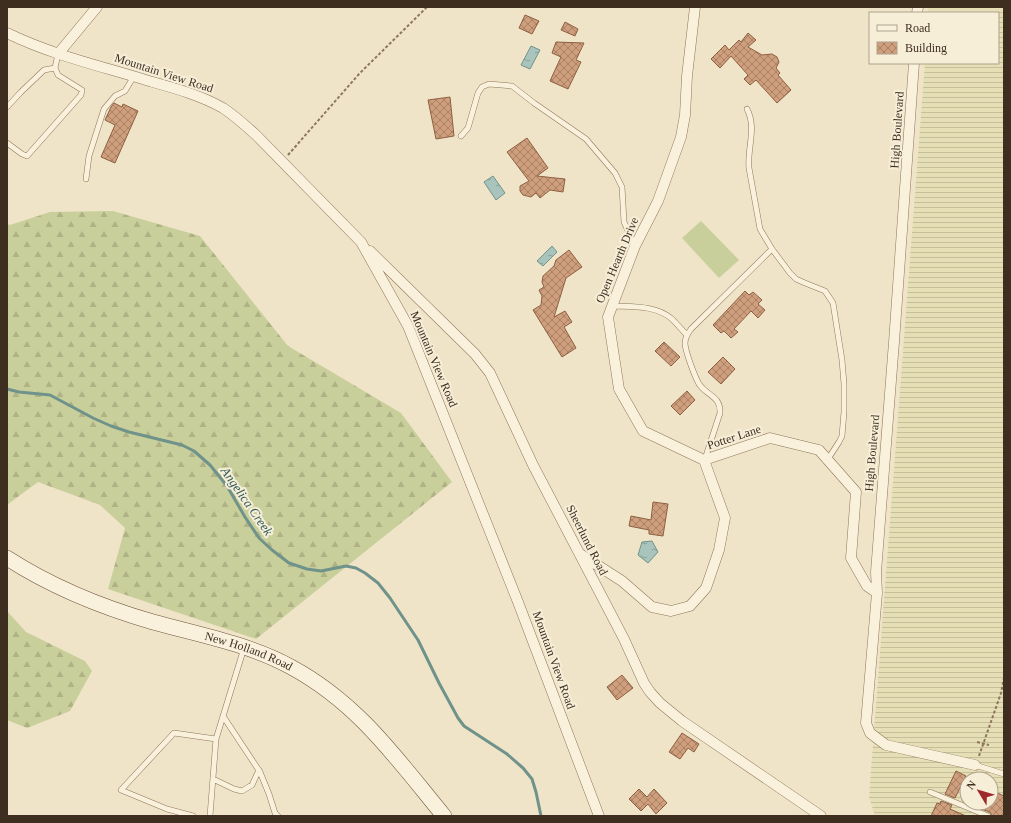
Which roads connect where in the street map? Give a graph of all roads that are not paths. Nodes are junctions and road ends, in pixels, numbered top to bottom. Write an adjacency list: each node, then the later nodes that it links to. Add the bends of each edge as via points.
1 (97, 7): 4 (street)
2 (695, 7): 14 (street, Open Hearth Drive, via 681,137 658,201)
3 (7, 33): 4 (street, Mountain View Road)
4 (58, 54): 6 (lane); 7 (street, Mountain View Road)
5 (914, 64): 22 (street, High Boulevard, via 876,572)
6 (55, 68): 8 (lane, via 44,70); 11 (lane, via 58,75 82,90 81,95 28,156)
7 (134, 76): 12 (lane, via 125,91 115,96 104,109); 13 (street, Mountain View Road, via 202,98 240,121)
8 (7, 107)
9 (747, 109): 15 (lane, via 752,122 748,160 755,205 760,229)
10 (461, 136): 14 (lane, via 468,128 482,87 489,84 512,86 586,139 615,173 622,187 624,222)
11 (7, 143)
12 (86, 179)
13 (361, 242): 20 (street, Sheerlund Road, via 475,354 490,373 533,465); 35 (street, Mountain View Road, via 408,326 518,602)
14 (635, 246): 16 (street, Open Hearth Drive)
15 (772, 250): 17 (lane); 18 (lane, via 796,279 825,292 833,303 842,360 844,412 842,436)
16 (612, 306): 17 (lane, via 646,307 671,318); 19 (street, Open Hearth Drive, via 608,317 618,389 643,431)
17 (687, 335): 19 (lane, via 685,344 694,374 700,386 720,406)
18 (828, 459): 19 (street, Potter Lane, via 819,450 770,438); 22 (street, Potter Lane, via 856,492 851,558 868,586)
19 (704, 460): 20 (street, via 725,518 719,550 706,588 690,606 671,611 652,607 622,581)
20 (580, 554): 36 (street, Sheerlund Road, via 644,683 655,698 682,721)
21 (7, 558): 23 (main road, New Holland Road, via 49,582 96,604)
22 (877, 594): 26 (street, High Boulevard, via 866,723 870,733 886,744)
23 (244, 648): 24 (lane); 34 (main road, New Holland Road, via 303,673 349,707 392,751)
24 (223, 716): 25 (lane); 27 (lane)
25 (216, 739): 29 (lane); 31 (lane, via 174,733 121,790)
26 (975, 765): 28 (lane)
27 (259, 770): 29 (lane, via 252,785 242,791); 33 (lane)
28 (1004, 774)
29 (213, 779): 32 (lane)
30 (930, 792): 37 (lane)
31 (193, 816)
32 (210, 816)
33 (278, 816)
34 (444, 816)
35 (599, 816)
36 (821, 816)
37 (988, 816)

